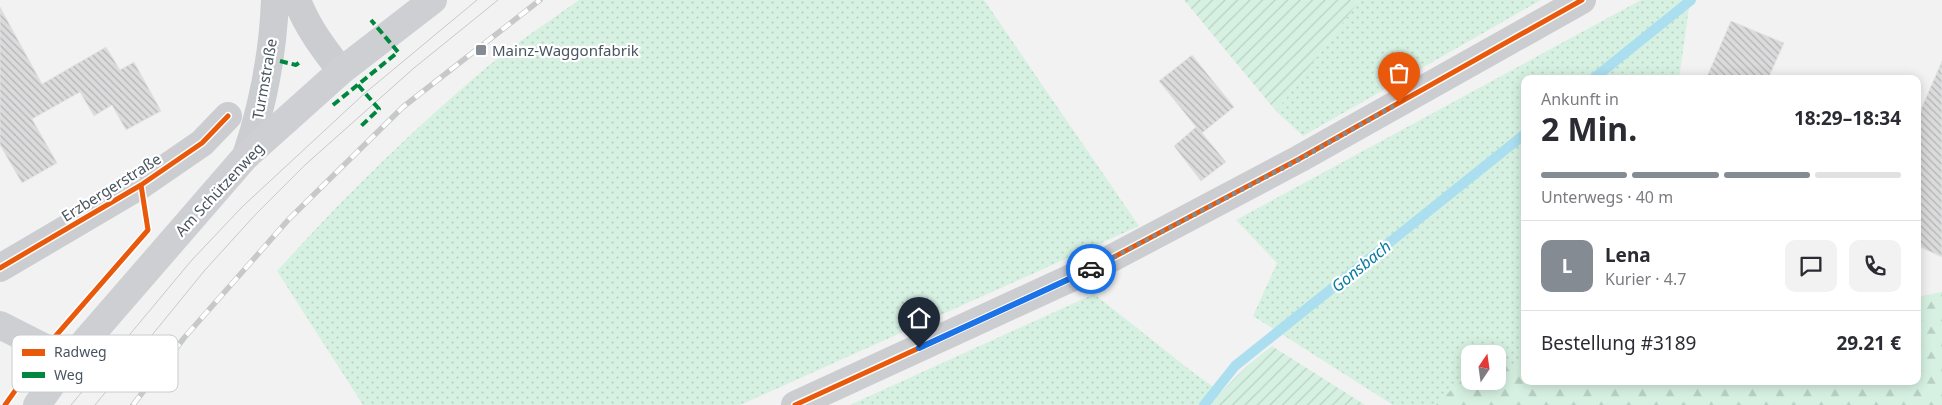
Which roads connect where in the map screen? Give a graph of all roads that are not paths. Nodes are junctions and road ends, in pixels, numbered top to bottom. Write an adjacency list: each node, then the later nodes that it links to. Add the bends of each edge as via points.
1 (275, 0): 7 (street, Turmstraße, via 265,89)
2 (297, 0): 5 (street, via 317,39)
3 (433, 0): 5 (main road, Am Schützenweg)
4 (1582, 0): 14 (street, via 1300,159 1095,267)
5 (342, 71): 7 (main road, Am Schützenweg)
6 (228, 116): 8 (street, Erzbergerstraße, via 202,143 141,185)
7 (246, 156): 11 (main road, Am Schützenweg)
8 (0, 268)
9 (0, 325): 10 (main road)
10 (20, 335)
11 (91, 335)
12 (46, 392): 13 (main road, Am Schützenweg)
13 (37, 405)
14 (795, 405)

